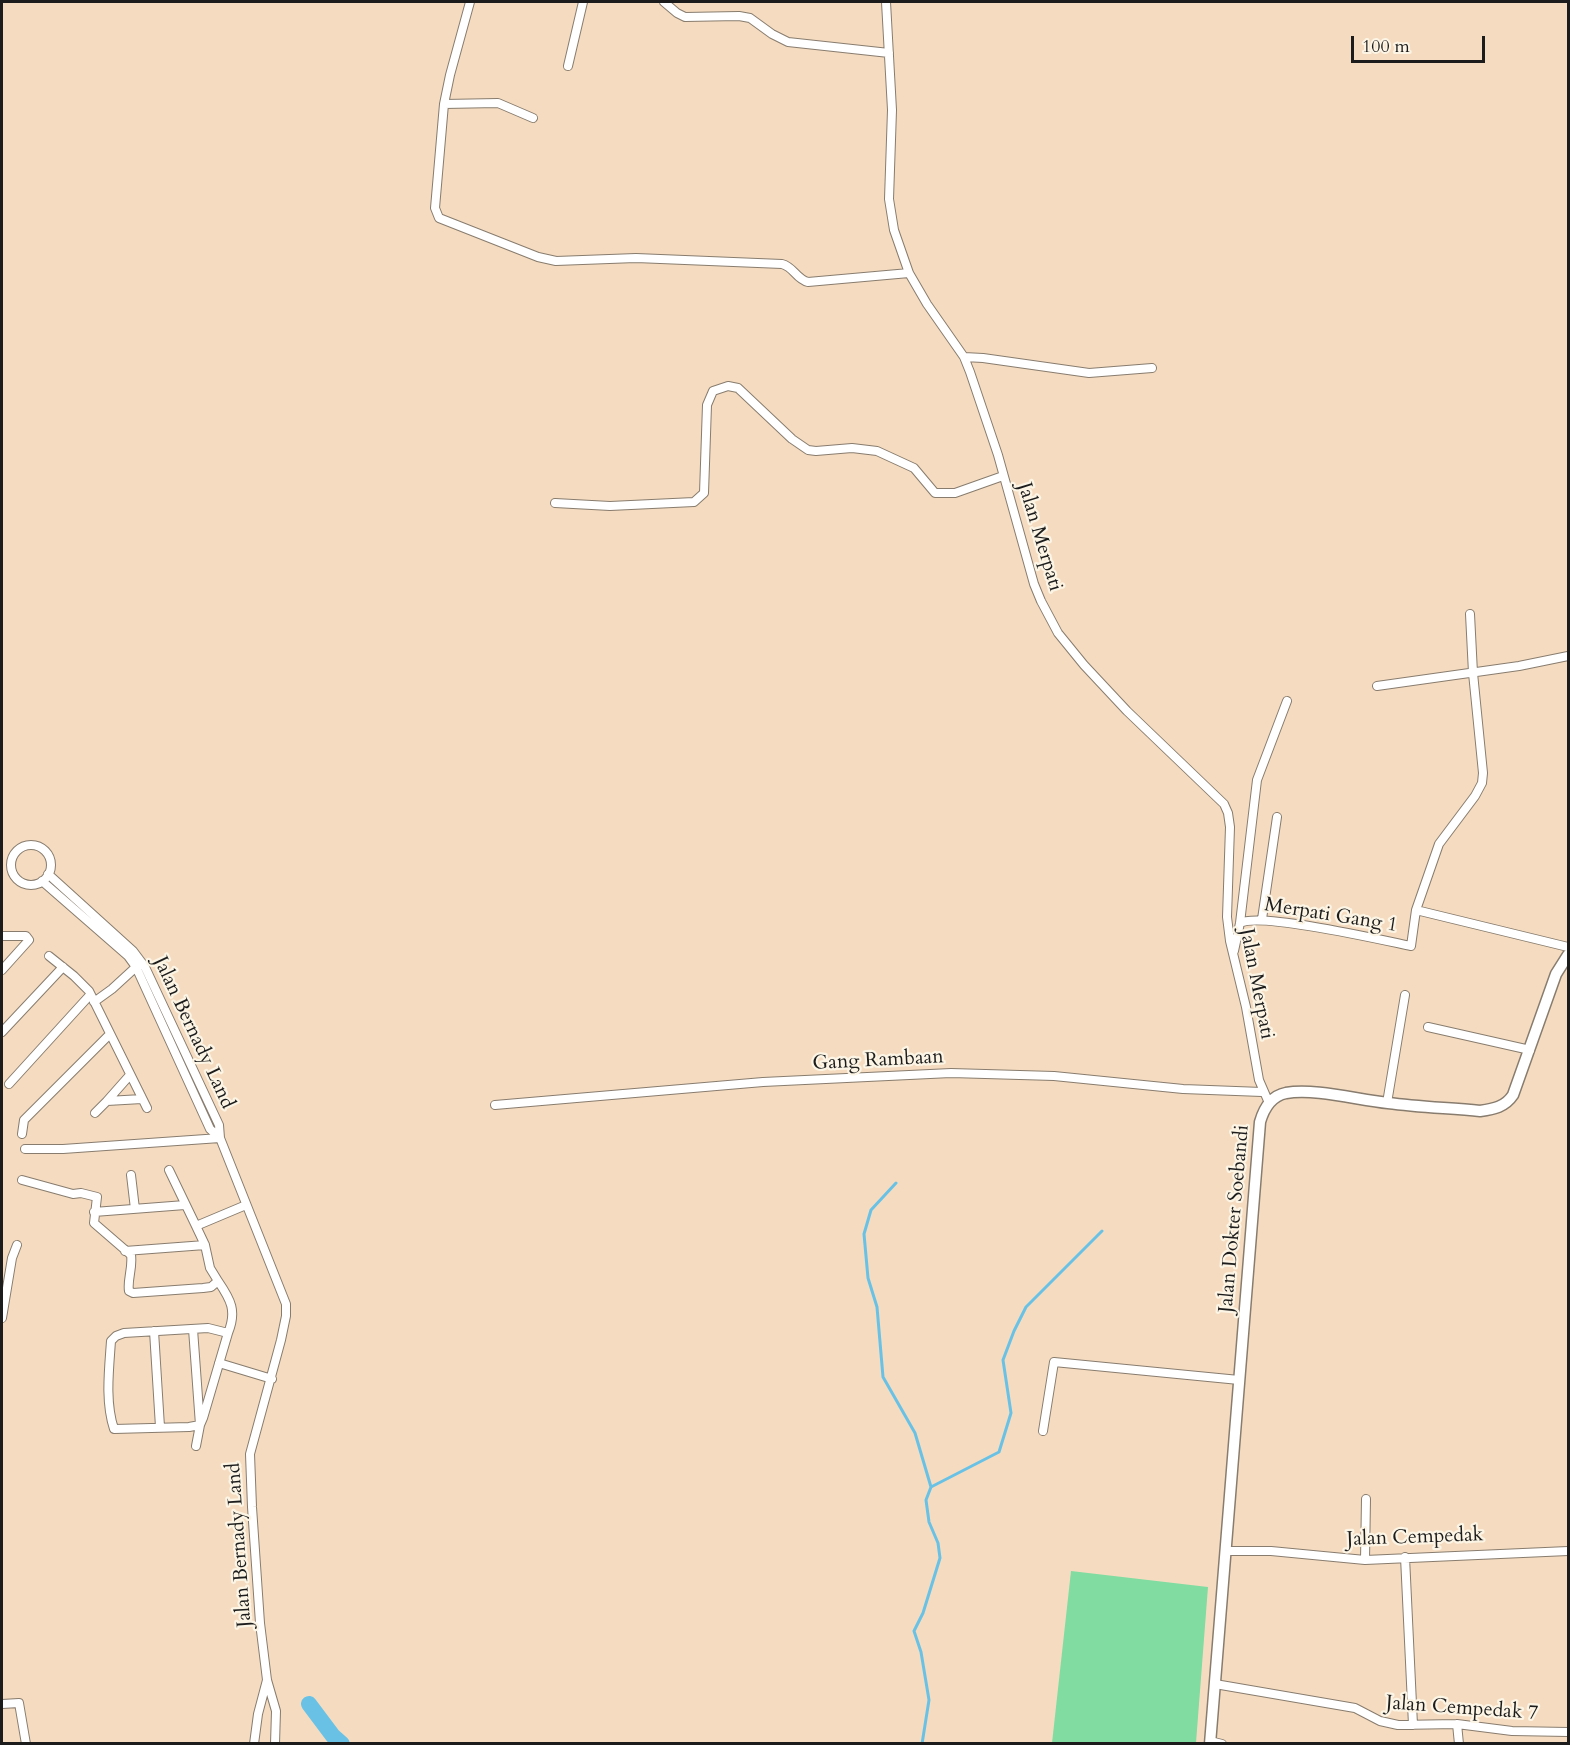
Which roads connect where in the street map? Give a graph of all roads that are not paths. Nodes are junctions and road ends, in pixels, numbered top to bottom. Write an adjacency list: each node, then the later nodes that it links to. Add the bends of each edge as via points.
1 (470, 2): 7 (street)
2 (583, 2): 6 (street)
3 (664, 2): 5 (street, via 685,17 750,18 788,42)
4 (886, 2): 5 (street, Jalan Merpati)
5 (889, 53): 9 (street, Jalan Merpati, via 889,199 894,230)
6 (568, 66)
7 (444, 104): 8 (street, via 498,103); 9 (street, via 437,216 538,257 556,261 636,258 782,264 808,282)
8 (533, 118)
9 (909, 273): 10 (street, Jalan Merpati)
10 (964, 357): 11 (street, via 1089,373); 12 (street, Jalan Merpati)
11 (1152, 368)
12 (1004, 476): 13 (street, via 955,493 935,493 914,468 877,451 808,450 738,388 728,386 713,391 707,405 704,494 694,502 610,506); 30 (street, Jalan Merpati, via 1034,584 1058,633 1126,711 1218,798 1228,813 1227,917)
13 (555, 503)
14 (1470, 614): 16 (street, Merpati Gang 1)
15 (1569, 656): 16 (street)
16 (1473, 673): 17 (street); 25 (street, Merpati Gang 1, via 1484,765 1482,783 1439,843)
17 (1377, 686)
18 (1287, 701): 27 (street, via 1257,780)
19 (1277, 817): 26 (street)
20 (12, 859): 21 (street, Jalan Bernady Land); 22 (street); 24 (street, Jalan Bernady Land, via 22,848 37,847 48,856 51,867)
21 (2, 860)
22 (13, 873): 23 (street); 24 (street, via 24,884 35,885)
23 (2, 874)
24 (45, 878): 34 (street, Jalan Bernady Land); 53 (street, Jalan Bernady Land, via 141,960 219,1125)
25 (1416, 910): 26 (street, Merpati Gang 1, via 1411,946); 29 (street)
26 (1262, 919): 27 (street, Merpati Gang 1)
27 (1240, 923): 30 (street, Merpati Gang 1)
28 (2, 936): 35 (street, via 26,936 29,940)
29 (1569, 947)
30 (1233, 954): 44 (street, Jalan Merpati)
31 (1569, 955): 41 (main road, Jalan Dokter Soebandi, via 1556,974)
32 (49, 956): 33 (street)
33 (63, 967): 37 (street, via 84,985); 39 (street)
34 (136, 967): 37 (street, via 112,989); 53 (street, Jalan Bernady Land, via 210,1129)
35 (2, 970)
36 (1405, 995): 48 (street)
37 (92, 998): 40 (street); 43 (street)
38 (1428, 1027): 41 (street)
39 (2, 1032)
40 (110, 1034): 42 (street); 52 (street, via 24,1120)
41 (1530, 1050): 48 (main road, Jalan Dokter Soebandi, via 1513,1095 1495,1109)
42 (130, 1075): 45 (street); 46 (street)
43 (9, 1084)
44 (1262, 1092): 47 (street, Jalan Merpati); 49 (street, Gang Rambaan, via 1183,1089 1054,1076 951,1073 763,1082)
45 (142, 1099): 46 (street); 50 (street)
46 (107, 1101): 51 (street)
47 (1269, 1103): 48 (main road, Jalan Dokter Soebandi, via 1286,1093 1304,1093); 73 (main road, Jalan Dokter Soebandi, via 1260,1122)
48 (1387, 1103)
49 (495, 1106)
50 (147, 1108)
51 (95, 1113)
52 (22, 1134)
53 (220, 1138): 54 (street); 59 (street, Jalan Bernady Land)
54 (25, 1149)
55 (169, 1170): 58 (street)
56 (131, 1175): 60 (street)
57 (22, 1180): 61 (street, via 97,1197)
58 (185, 1205): 60 (street); 62 (street)
59 (246, 1205): 62 (street); 72 (street, Jalan Bernady Land, via 286,1304)
60 (135, 1209): 61 (street)
61 (94, 1212): 65 (street, via 94,1223)
62 (196, 1226): 64 (street)
63 (17, 1245): 67 (street)
64 (205, 1245): 65 (street); 66 (street, via 210,1269)
65 (124, 1251): 66 (street, via 131,1255 128,1287 133,1293 211,1287)
66 (218, 1281): 70 (street, via 234,1314)
67 (2, 1318)
68 (193, 1329): 69 (street); 70 (street); 74 (street)
69 (154, 1331): 75 (street); 75 (street, via 124,1333 111,1341 111,1420 114,1429)
70 (228, 1333): 71 (street)
71 (219, 1363): 72 (street); 74 (street)
72 (272, 1379): 83 (street, Jalan Bernady Land, via 250,1454)
73 (1239, 1380): 76 (street, via 1054,1362); 79 (main road, Jalan Dokter Soebandi)
74 (200, 1425): 75 (street); 77 (street)
75 (160, 1427)
76 (1043, 1431)
77 (196, 1446)
78 (1366, 1499): 82 (street)
79 (1226, 1551): 82 (street, Jalan Cempedak); 84 (main road, Jalan Dokter Soebandi)
80 (1569, 1551): 81 (street, Jalan Cempedak)
81 (1405, 1557): 82 (street, Jalan Cempedak); 87 (street)
82 (1365, 1560)
83 (267, 1680): 91 (street, Jalan Bernady Land); 92 (street, Jalan Bernady Land, via 276,1711)
84 (1215, 1684): 87 (street, Jalan Cempedak 7, via 1355,1708 1380,1721); 89 (main road, Jalan Dokter Soebandi)
85 (2, 1704): 90 (street, via 19,1703)
86 (1457, 1724): 87 (street, Jalan Cempedak 7); 88 (street, Jalan Cempedak 7, via 1512,1731); 94 (street)
87 (1413, 1725)
88 (1569, 1732)
89 (1210, 1742): 93 (street)
90 (26, 1743)
91 (254, 1743)
92 (275, 1743)
93 (1222, 1743)
94 (1459, 1743)

